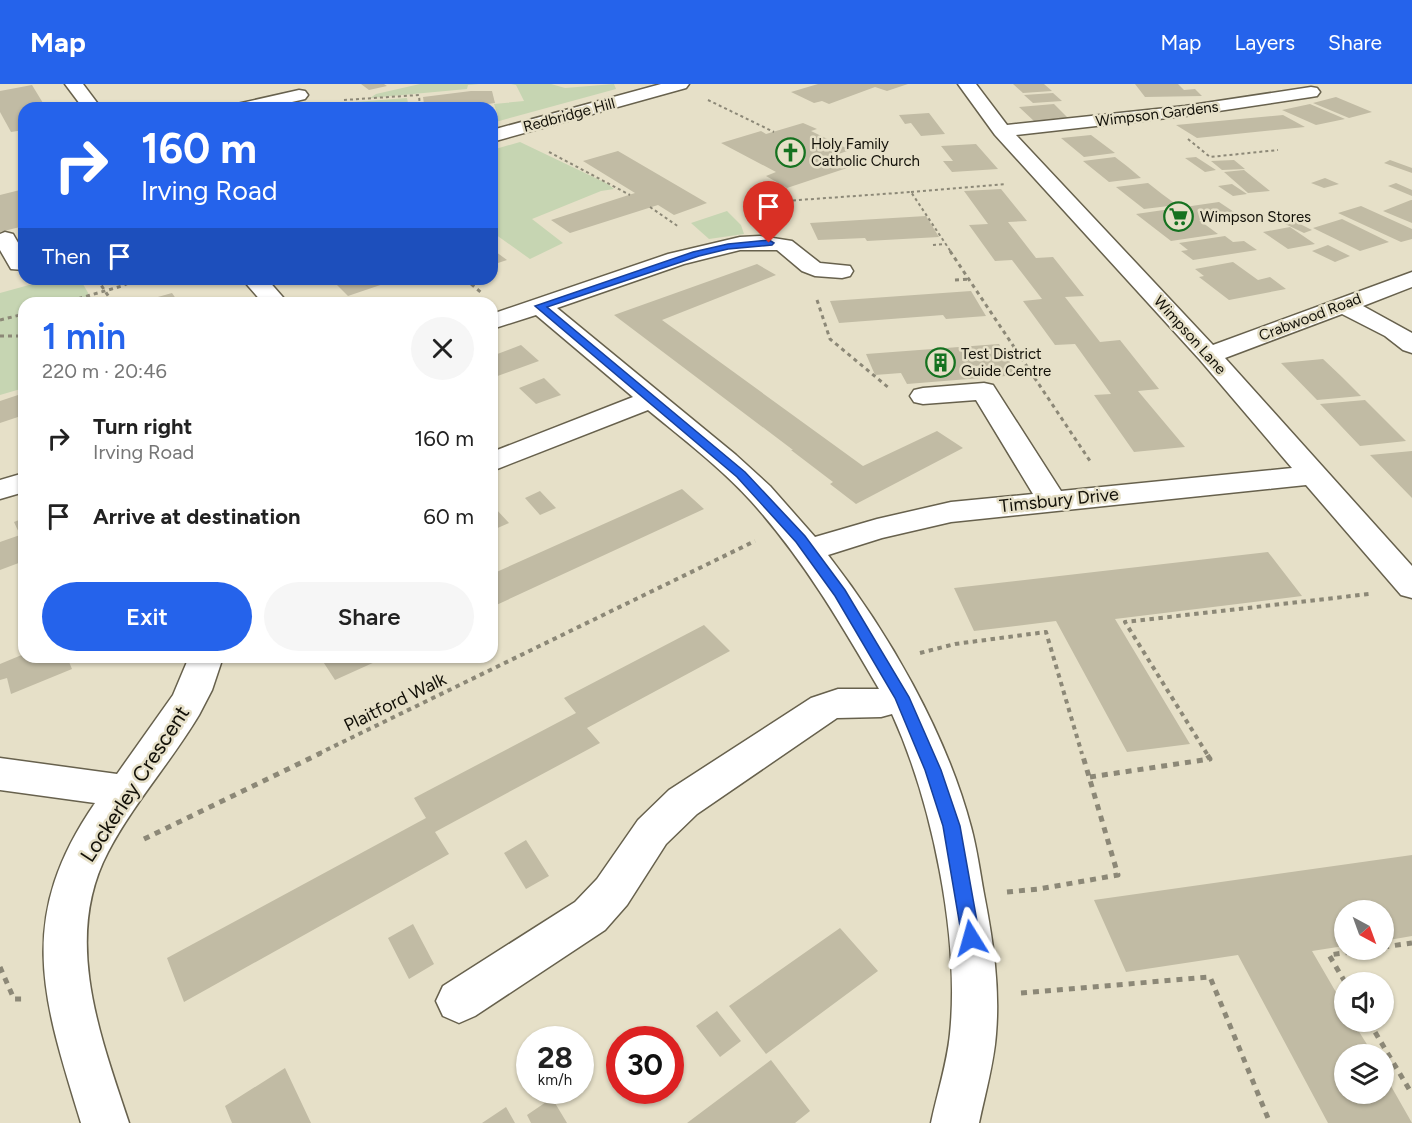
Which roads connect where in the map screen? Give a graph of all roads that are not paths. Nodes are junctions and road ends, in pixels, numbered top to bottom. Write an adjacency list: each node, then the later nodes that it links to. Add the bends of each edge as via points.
1 (74, 84): 6 (street)
2 (679, 84): 9 (street, Redbridge Hill)
3 (967, 84): 8 (street, Wimpson Lane)
4 (1311, 92): 8 (street, Wimpson Gardens, via 1153,115)
5 (299, 95): 7 (street)
6 (88, 102)
7 (269, 102)
8 (1002, 131): 20 (street, Wimpson Lane)
9 (498, 134)
10 (5, 239): 11 (street)
11 (14, 265)
12 (842, 271): 17 (street, via 810,267 789,247 755,243 696,254)
13 (1412, 279): 16 (street, Crabwood Road)
14 (260, 285): 15 (street)
15 (270, 297)
16 (1343, 305): 19 (street, via 1394,331); 20 (street, Crabwood Road)
17 (540, 306): 18 (street); 22 (street)
18 (498, 320)
19 (1412, 345)
20 (1209, 355): 24 (street, Wimpson Lane)
21 (922, 396): 27 (street, via 984,391)
22 (652, 399): 23 (street); 28 (street, via 741,474)
23 (498, 460)
24 (1314, 475): 27 (street, Timsbury Drive); 29 (street, Wimpson Lane)
25 (18, 484): 26 (street)
26 (0, 490)
27 (1052, 501): 28 (street, Timsbury Drive, via 940,514 877,529)
28 (798, 537): 31 (street, via 840,593)
29 (1412, 587)
30 (204, 663): 33 (street, Lockerley Crescent, via 193,697 176,725)
31 (902, 697): 34 (street, via 881,703 838,703 824,708 683,802 651,832 612,892 590,916); 36 (street, via 923,743 951,826 971,938 973,1035)
32 (0, 774): 33 (street)
33 (126, 791): 35 (street, Lockerley Crescent, via 87,850 73,885 66,928 64,973 72,1016)
34 (459, 1001)
35 (105, 1123)
36 (955, 1123)

